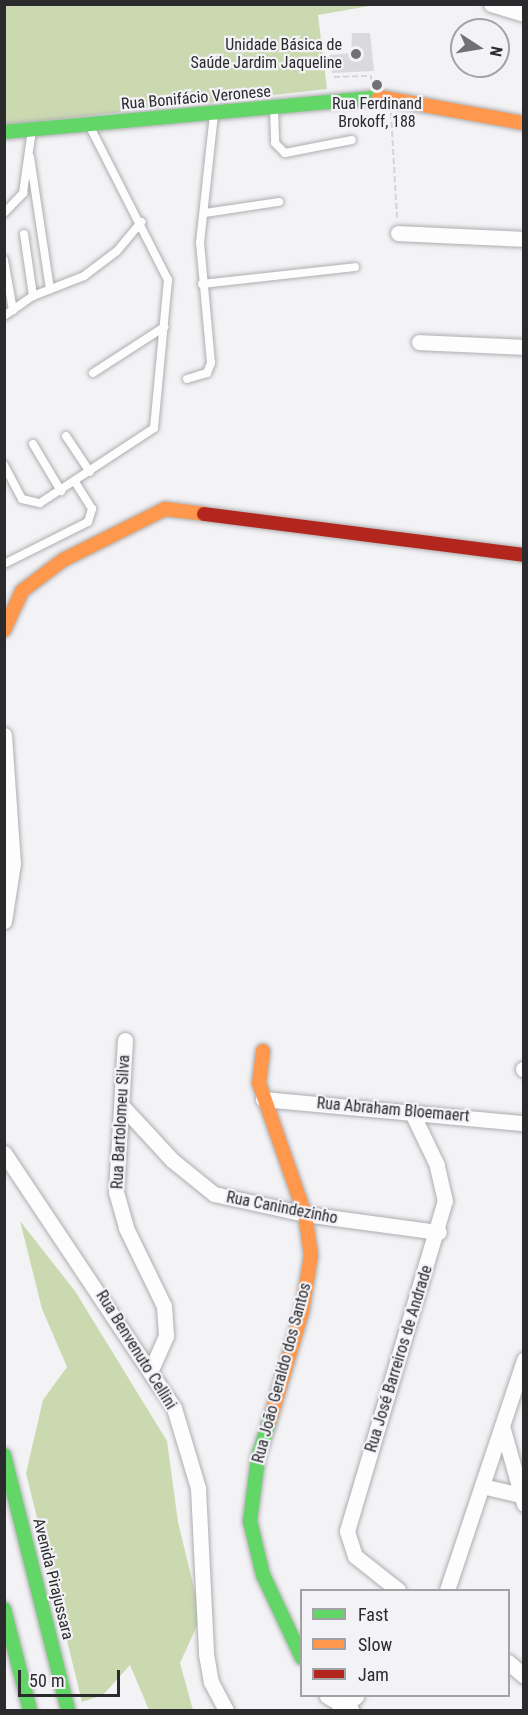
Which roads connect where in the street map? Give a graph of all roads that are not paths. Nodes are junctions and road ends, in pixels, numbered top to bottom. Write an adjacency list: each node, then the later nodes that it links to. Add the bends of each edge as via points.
1 (491, 4): 2 (street)
2 (524, 14)
3 (274, 109): 4 (street, Rua Bonifácio Veronese); 6 (street, Rua Bonifácio Veronese, via 390,96); 9 (lane, via 276,143 285,153)
4 (214, 113): 5 (street, Rua Bonifácio Veronese); 13 (lane)
5 (88, 123): 7 (street, Rua Bonifácio Veronese); 14 (lane)
6 (524, 123)
7 (32, 128): 8 (street, Rua Bonifácio Veronese); 10 (lane)
8 (4, 132)
9 (352, 140)
10 (30, 157): 12 (lane, via 23,193); 21 (lane)
11 (279, 202): 13 (lane)
12 (4, 213)
13 (205, 213): 20 (lane)
14 (141, 222): 21 (lane, via 117,251 84,276); 25 (lane, via 168,280)
15 (398, 233): 17 (street)
16 (24, 234): 22 (lane)
17 (524, 239)
18 (4, 260): 23 (lane)
19 (355, 267): 20 (lane)
20 (202, 284): 30 (lane, via 211,366 207,373)
21 (50, 290): 22 (lane)
22 (33, 296): 23 (lane)
23 (13, 310): 24 (lane)
24 (4, 316)
25 (164, 327): 29 (lane); 34 (lane, via 152,432)
26 (524, 337): 28 (street)
27 (419, 342): 28 (street)
28 (523, 347)
29 (93, 373)
30 (187, 380)
31 (66, 435): 34 (lane)
32 (33, 444): 36 (lane)
33 (4, 465): 36 (lane, via 28,501 40,503)
34 (90, 472): 35 (lane)
35 (75, 482): 36 (lane); 38 (lane, via 92,509 88,522)
36 (61, 491)
37 (524, 555): 39 (street, via 165,509 63,560 22,591)
38 (4, 564)
39 (4, 630)
40 (4, 735): 41 (street, via 13,863)
41 (4, 921)
42 (125, 1040): 45 (street, Rua Bartolomeu Silva)
43 (263, 1051): 44 (street, Rua João Geraldo dos Santos, via 259,1069)
44 (263, 1099): 46 (street, Rua Abraham Bloemaert); 49 (street, Rua João Geraldo dos Santos)
45 (124, 1108): 49 (street, Rua Canindezinho, via 172,1160 214,1194); 52 (street, Rua Bartolomeu Silva, via 116,1192 120,1214 157,1287 167,1325)
46 (411, 1111): 47 (street, Rua Abraham Bloemaert); 50 (street, Rua José Barreiros de Andrade, via 444,1185)
47 (524, 1123)
48 (4, 1153): 52 (street, Rua Benvenuto Cellini)
49 (305, 1214): 50 (street, Rua Canindezinho); 60 (street, Rua João Geraldo dos Santos, via 311,1238 308,1282 265,1431 250,1521 263,1575)
50 (439, 1232): 57 (street, Rua José Barreiros de Andrade, via 347,1531 356,1556)
51 (524, 1360): 53 (street)
52 (152, 1369): 68 (street, Rua Benvenuto Cellini, via 178,1419 198,1488 206,1654 212,1682)
53 (501, 1424): 55 (street); 56 (street)
54 (4, 1455): 67 (street, Avenida Pirajussara)
55 (482, 1486): 56 (street); 58 (street)
56 (520, 1499)
57 (397, 1589)
58 (447, 1589)
59 (5, 1610): 66 (street)
60 (300, 1654)
61 (510, 1664): 62 (street)
62 (524, 1676)
63 (330, 1697): 65 (street)
64 (354, 1697): 65 (street)
65 (345, 1709)
66 (30, 1710)
67 (69, 1710)
68 (226, 1710)

